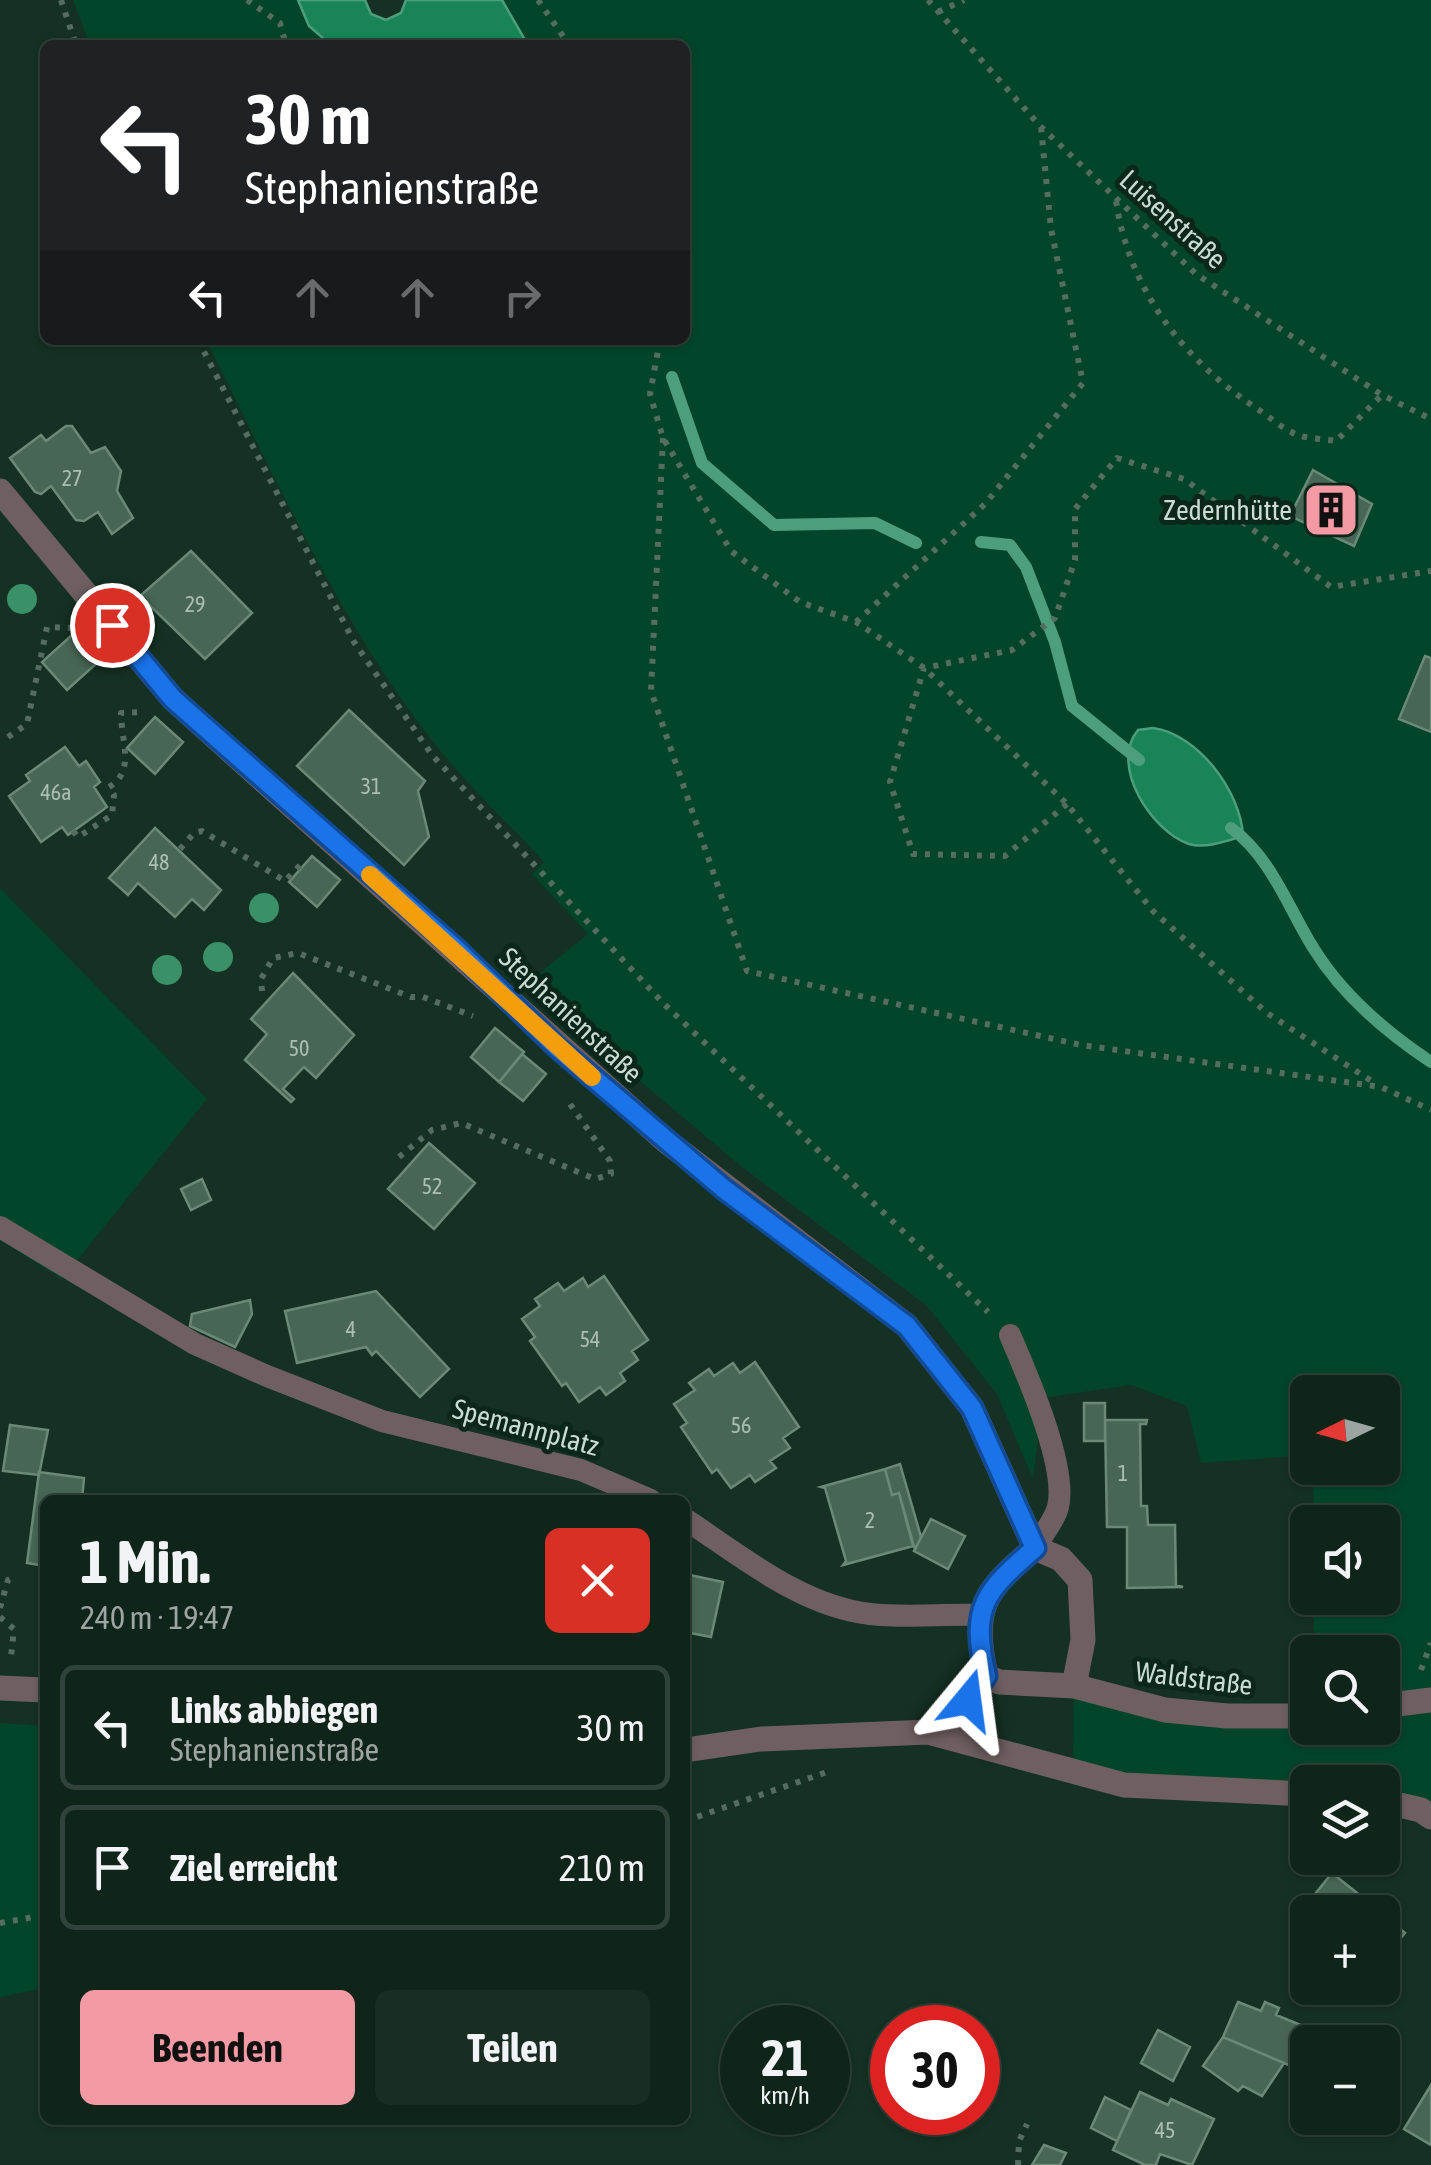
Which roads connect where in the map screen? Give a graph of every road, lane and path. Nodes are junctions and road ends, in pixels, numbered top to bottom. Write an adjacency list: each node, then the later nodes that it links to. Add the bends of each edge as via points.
1 (61, 0): 7 (path)
2 (247, 0): 8 (path, via 280,24)
3 (538, 0): 9 (path)
4 (928, 0): 6 (path, Luisenstraße)
5 (964, 0): 6 (path)
6 (938, 12): 10 (path, Luisenstraße)
7 (74, 40)
8 (285, 40)
9 (566, 40)
10 (1040, 126): 11 (path, Luisenstraße); 19 (path, via 1052,229 1083,383 986,504)
11 (1116, 200): 14 (path, Luisenstraße, via 1196,274); 14 (path, via 1122,239 1151,303 1190,356 1239,396 1298,435 1336,441)
12 (201, 345): 35 (path, via 354,642 432,755 664,1002)
13 (659, 345): 16 (path, via 650,394)
14 (1382, 395): 15 (path, Luisenstraße)
15 (1431, 418)
16 (663, 438): 19 (path, via 731,551 800,602); 30 (path, via 651,691 747,970 1080,1045)
17 (0, 490): 38 (street, Stephanienstraße, via 173,699 665,1140 907,1326 972,1408)
18 (1431, 571): 21 (path, via 1331,587 1184,479 1117,458 1075,509 1075,560 1055,618 1012,650)
19 (856, 622): 21 (path)
20 (70, 629): 23 (path, via 46,626 27,724)
21 (924, 668): 24 (path); 24 (path, via 890,782 913,854 1005,856)
22 (155, 712): 25 (path, via 121,713 126,770 109,787 112,815 78,837)
23 (8, 736)
24 (1067, 804): 30 (path, via 1154,911 1267,1012)
25 (74, 831)
26 (180, 849): 27 (path, via 202,831 285,880)
27 (309, 856)
28 (262, 991): 29 (path, via 261,978 273,958 298,953)
29 (492, 1023)
30 (1381, 1088): 32 (path)
31 (559, 1093): 33 (path, via 610,1162 605,1179 461,1123 432,1130)
32 (1431, 1110)
33 (399, 1157)
34 (0, 1227): 36 (lane, Spemannplatz, via 195,1344 382,1421 581,1470)
35 (1010, 1335): 38 (lane, via 1036,1394 1055,1474 1058,1506)
36 (639, 1495)
37 (690, 1523): 41 (lane, via 824,1602 867,1614)
38 (1035, 1548): 41 (street, via 995,1582); 45 (street, via 1061,1559 1080,1580 1083,1640)
39 (16, 1576): 40 (path, via 8,1580)
40 (0, 1608)
41 (978, 1615): 43 (street)
42 (0, 1616): 44 (path, via 14,1629)
43 (986, 1676): 45 (street); 50 (street)
44 (5, 1680): 46 (street)
45 (1074, 1686): 49 (street, Waldstraße, via 1165,1710)
46 (40, 1689)
47 (1431, 1700): 48 (street)
48 (1400, 1704)
49 (1290, 1716)
50 (928, 1732): 51 (street, via 761,1739); 53 (street, via 1124,1785)
51 (690, 1749)
52 (832, 1770): 56 (path)
53 (1290, 1793)
54 (1400, 1805): 55 (street)
55 (1431, 1817)
56 (690, 1819)
57 (40, 1917): 58 (path)
58 (0, 1923)
59 (1026, 2124): 60 (path)
60 (1018, 2165)

